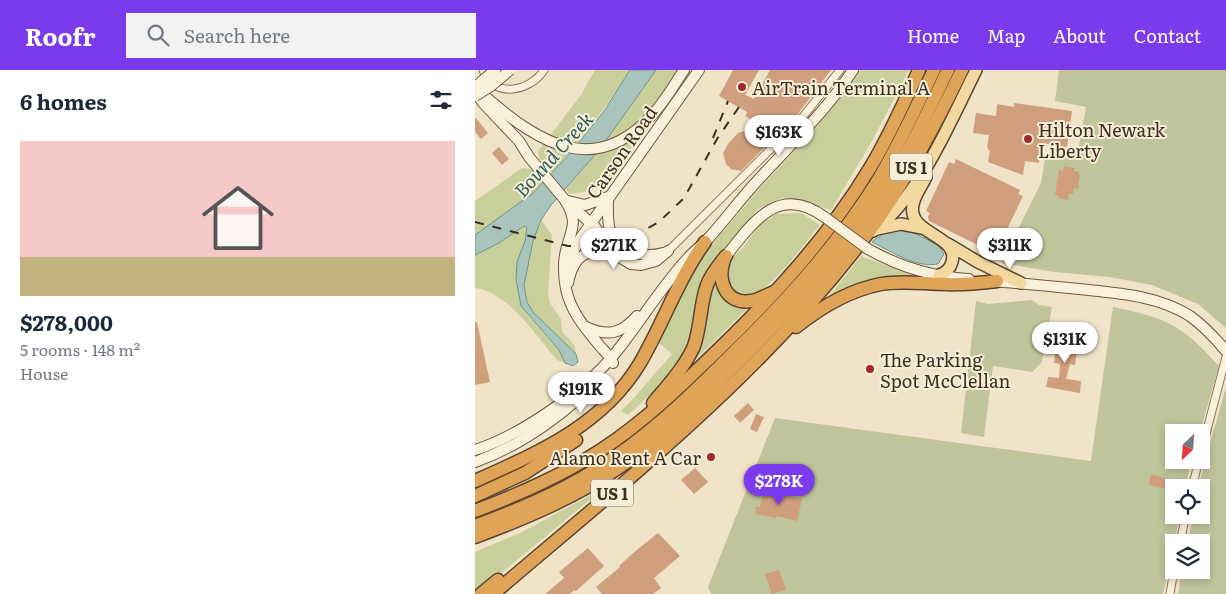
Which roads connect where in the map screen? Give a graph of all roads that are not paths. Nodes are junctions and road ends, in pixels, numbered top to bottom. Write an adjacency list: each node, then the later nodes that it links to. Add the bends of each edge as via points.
1 (483, 70): 4 (street, via 485,77 496,86 511,89 531,84)
2 (495, 70): 14 (street, bridge)
3 (510, 70): 14 (street, bridge, via 491,86)
4 (544, 70)
5 (684, 70): 14 (street, via 655,112 640,126 619,142 591,150 560,146 535,134)
6 (699, 70): 16 (street, Carson Road)
7 (840, 70): 25 (street, via 801,119)
8 (853, 70): 23 (street, via 820,115)
9 (919, 70): 34 (highway, US 1, via 865,177 828,230)
10 (934, 70): 50 (highway, via 889,161 859,209 800,284 721,365 656,426 606,464 551,495)
11 (948, 70): 47 (highway, via 914,140 885,189 841,251 808,290 664,433 624,464)
12 (962, 70): 24 (highway, US 1, via 918,155)
13 (976, 70): 15 (main road)
14 (475, 91): 17 (street)
15 (937, 150): 20 (main road, via 912,208 915,220); 21 (main road, via 901,203)
16 (608, 197): 17 (street, via 589,204); 19 (street, Carson Road); 25 (street, via 610,229 618,243 643,255)
17 (565, 200): 18 (street, via 572,214)
18 (578, 218): 19 (street); 28 (street, via 565,254)
19 (591, 223): 27 (street); 28 (street, Carson Road, via 575,246)
20 (923, 228): 21 (main road, via 901,224); 22 (main road)
21 (875, 230): 24 (main road)
22 (941, 240): 29 (main road, via 951,248 953,256 948,270); 31 (main road)
23 (705, 242): 32 (street, via 688,257); 40 (highway, via 640,362)
24 (866, 243): 26 (street, bridge, via 816,211 801,205 785,205 769,210 755,220); 29 (street, via 894,262); 36 (highway, US 1)
25 (667, 251): 27 (street, via 647,265 636,265)
26 (726, 256): 34 (highway, via 720,278 731,296 751,301); 42 (highway, via 707,285 698,332 689,356)
27 (619, 258): 33 (street, via 599,252 583,255 572,268)
28 (564, 271): 33 (street)
29 (939, 275): 30 (street)
30 (997, 282): 31 (street); 36 (highway, via 900,282 862,289 814,314)
31 (1021, 283): 37 (street, via 1155,300 1197,321)
32 (662, 290): 35 (street, via 649,300 629,325 619,330 603,333); 39 (street)
33 (567, 291): 35 (street, via 572,308)
34 (776, 291): 42 (highway, US 1, via 690,378)
35 (583, 325): 39 (street)
36 (765, 351): 49 (highway, US 1, via 674,439)
37 (1226, 351)
38 (1226, 357): 41 (street)
39 (611, 359): 43 (street, via 579,389 543,415); 44 (street, via 611,367 553,420 518,442)
40 (617, 394): 45 (highway, via 596,415 563,439); 46 (highway, via 600,420 568,445 525,473)
41 (1208, 424)
42 (632, 428): 48 (highway, US 1, via 545,482)
43 (475, 450)
44 (475, 462)
45 (475, 481)
46 (475, 496)
47 (569, 497): 51 (highway); 52 (highway, via 521,525)
48 (475, 510)
49 (578, 522): 54 (highway); 55 (highway, US 1)
50 (475, 526)
51 (475, 537)
52 (475, 545)
53 (1172, 579): 56 (street)
54 (481, 594)
55 (493, 594)
56 (1170, 594)

